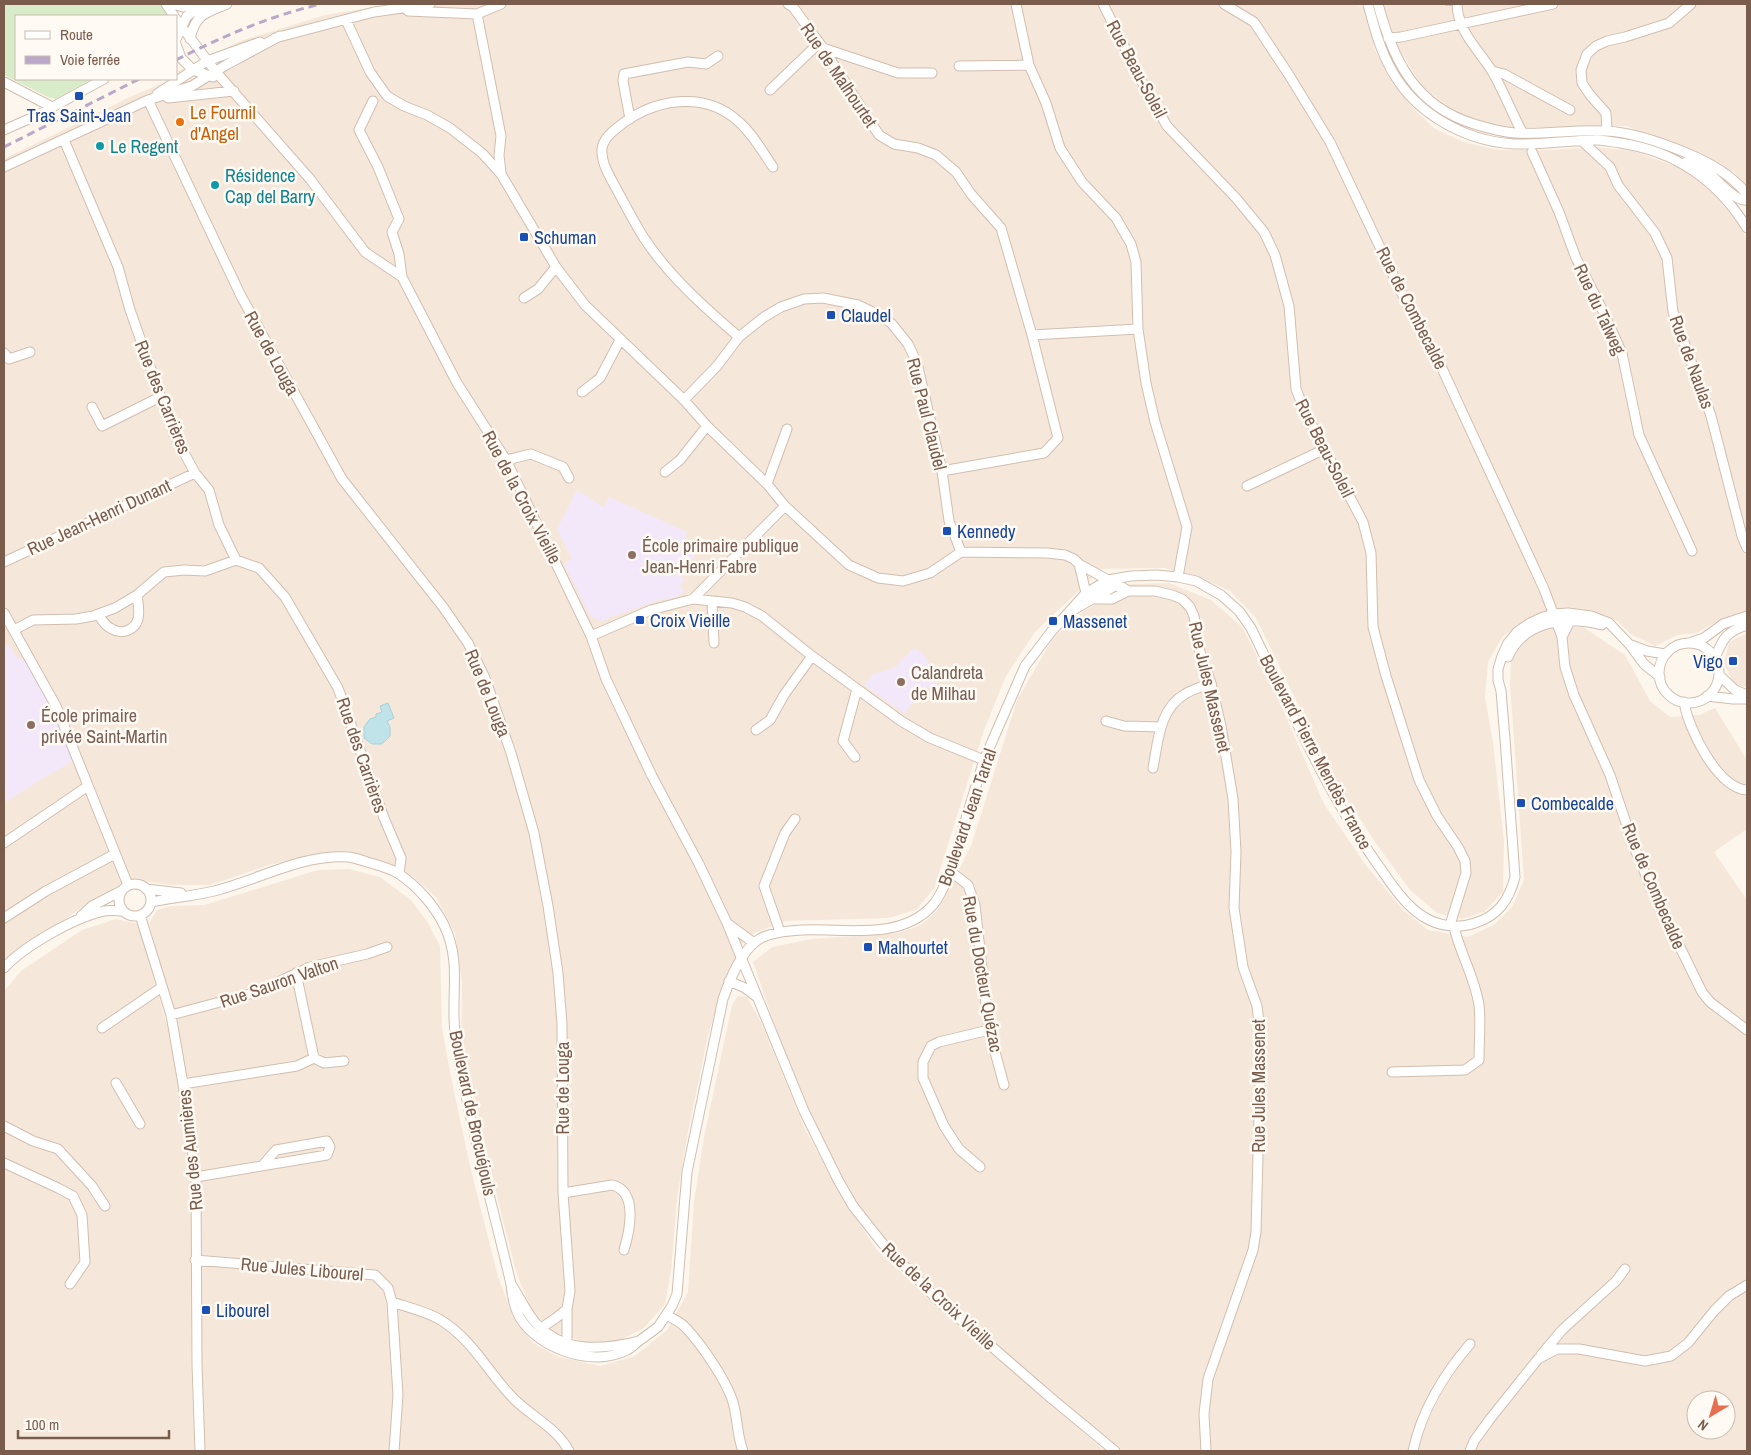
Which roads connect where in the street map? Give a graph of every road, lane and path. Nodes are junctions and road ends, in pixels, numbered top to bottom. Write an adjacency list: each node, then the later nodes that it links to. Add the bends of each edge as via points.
1 (166, 4): 19 (street, Rue de la Croix Vieille)
2 (173, 4): 3 (street, via 183,7)
3 (196, 4)
4 (213, 4): 22 (street, via 187,16)
5 (227, 4): 24 (street, via 202,15 193,25)
6 (430, 4): 17 (street)
7 (501, 4): 18 (street)
8 (788, 4): 26 (street, Rue de Malhourtet)
9 (1016, 4): 30 (street)
10 (1103, 4): 73 (street, Rue Beau-Soleil, via 1168,126 1236,198 1264,232 1276,254 1288,306 1296,389)
11 (1224, 4): 98 (street, Rue de Combecalde, via 1254,22 1330,142 1407,304 1440,364)
12 (1368, 4): 49 (street, via 1380,47 1400,83 1425,110 1441,121 1460,132 1514,144)
13 (1378, 4): 25 (street)
14 (1457, 4): 21 (street)
15 (1553, 4): 21 (street)
16 (1691, 4): 47 (street, via 1669,22 1607,41 1587,54 1581,70 1582,83 1606,113)
17 (385, 10): 18 (street); 20 (street)
18 (477, 14): 54 (street, via 501,136)
19 (173, 15)
20 (346, 20): 23 (street); 54 (street, via 370,72 388,96 450,128 482,153)
21 (1461, 24): 25 (street); 33 (street, via 1465,36)
22 (179, 30): 24 (street, Rue de la Croix Vieille)
23 (280, 36): 29 (street); 35 (street)
24 (190, 38): 29 (street, Rue de la Croix Vieille)
25 (1388, 38): 47 (street, via 1402,67 1420,92 1439,108 1465,121 1515,133)
26 (821, 45): 34 (street, via 898,73); 38 (street); 62 (street, Rue de Malhourtet, via 879,135 894,144 936,155 956,172 1001,228)
27 (179, 55): 32 (street, Rue de la Croix Vieille)
28 (718, 56): 44 (street, via 706,64 688,62 624,74)
29 (207, 60): 32 (street); 35 (street, Rue de la Croix Vieille)
30 (1029, 65): 31 (street); 61 (street, via 1046,103 1060,148 1082,182 1116,218 1130,244 1136,262)
31 (959, 66)
32 (193, 70): 35 (street, Rue de la Croix Vieille); 40 (street)
33 (1492, 72): 43 (street, via 1504,74); 46 (street)
34 (932, 73)
35 (213, 74): 39 (street, Rue de la Croix Vieille); 40 (street, via 192,86)
36 (102, 80): 42 (street)
37 (4, 82): 42 (street)
38 (770, 90)
39 (234, 91): 40 (street); 59 (street, Rue de la Croix Vieille, via 310,179 365,252)
40 (148, 100): 48 (street); 167 (street, Rue de Louga, via 241,296 342,479 443,607 468,643 485,678 534,833 548,906 562,1024)
41 (373, 101): 59 (street, via 359,130 399,219 392,232)
42 (52, 108): 45 (street)
43 (1570, 110)
44 (630, 119): 53 (street, via 661,104 689,100 721,109 756,140); 63 (street, via 606,139 602,149 605,168 645,239 682,285)
45 (4, 130)
46 (1521, 130)
47 (1607, 130): 55 (street, via 1634,135 1708,162 1733,178)
48 (64, 140): 52 (street); 68 (street, Rue des Carrières, via 118,267)
49 (1582, 141): 51 (street, via 1632,145); 82 (street, Rue de Naulas, via 1610,167 1618,185 1655,233 1667,258 1673,312 1711,416)
50 (1532, 152): 83 (street, Rue du Talweg, via 1576,258 1622,353 1639,435)
51 (1672, 157): 56 (street, via 1704,168 1736,198); 57 (street, via 1719,191)
52 (4, 167)
53 (772, 167)
54 (501, 174): 58 (street)
55 (1747, 194)
56 (1747, 200)
57 (1747, 228)
58 (556, 267): 60 (street, via 538,289); 64 (street)
59 (402, 277): 74 (street, Rue de la Croix Vieille, via 457,383)
60 (524, 298)
61 (1138, 329): 62 (street); 88 (street, via 1155,422 1187,527)
62 (1032, 336): 75 (street, Rue de Malhourtet, via 1058,438 1044,454)
63 (739, 337): 69 (street, Rue Paul Claudel); 75 (street, Rue Paul Claudel, via 781,307 804,299 858,304 883,317 908,344 917,363)
64 (620, 340): 67 (street, via 600,378); 69 (street)
65 (30, 352): 66 (street, via 9,359)
66 (4, 353)
67 (582, 392)
68 (160, 397): 70 (street, via 102,426); 77 (street, Rue des Carrières, via 174,434)
69 (684, 400): 71 (street)
70 (92, 407)
71 (707, 426): 76 (street, via 680,460); 79 (street)
72 (787, 429): 79 (street)
73 (1325, 449): 80 (street); 141 (street, Rue Beau-Soleil, via 1363,522 1371,553 1373,627 1419,780 1465,861 1466,872)
74 (506, 460): 78 (street, via 532,454 563,467); 103 (street, Rue de la Croix Vieille)
75 (942, 471): 84 (street, Rue Paul Claudel, via 950,521)
76 (665, 472)
77 (195, 473): 85 (street, Rue des Carrières, via 208,490 219,525); 86 (street, Rue Jean-Henri Dunant)
78 (570, 478)
79 (767, 484): 81 (street)
80 (1247, 486)
81 (785, 506): 84 (street, via 849,565 878,578 903,581 930,573); 93 (street)
82 (1747, 548)
83 (1692, 551)
84 (961, 552): 87 (street, Rue Jules Massenet, via 1047,553 1065,555)
85 (236, 560): 91 (street, via 205,571 164,572); 130 (street, Rue des Carrières, via 259,568 285,597 338,688 401,858)
86 (4, 562)
87 (1079, 564): 89 (street, Rue Jules Massenet); 92 (street)
88 (1178, 577): 89 (street, Boulevard Jean Tarral, via 1131,576); 141 (street, Boulevard Pierre Mendès France, via 1208,587 1239,611 1251,628 1348,821 1369,854 1408,904 1432,922)
89 (1111, 583): 90 (street, Rue Jules Massenet); 92 (street, Boulevard Jean Tarral)
90 (1128, 592): 92 (street, Rue Jules Massenet, via 1112,599); 113 (street, Rue Jules Massenet, via 1155,591 1172,595 1190,607)
91 (136, 594): 96 (street, via 116,608); 96 (street, via 138,620 128,631 113,630)
92 (1090, 596): 122 (street, Boulevard Jean Tarral, via 1068,613 1025,666)
93 (693, 599): 94 (street); 103 (street, via 642,613)
94 (712, 602): 105 (street); 109 (street, via 732,604 762,616)
95 (4, 613): 101 (street)
96 (98, 614): 101 (street, via 76,619 33,620)
97 (1747, 616): 106 (street, via 1723,624 1704,638)
98 (1556, 618): 99 (street, Boulevard Pierre Mendès France); 102 (street, Boulevard Pierre Mendès France, via 1568,613 1592,616 1609,623); 104 (street, Rue de Combecalde); 141 (street, Boulevard Pierre Mendès France, via 1517,642 1503,672 1501,691 1515,862 1511,893 1486,920)
99 (1570, 621): 102 (street, Boulevard Pierre Mendès France, via 1590,622); 104 (street)
100 (1747, 625): 110 (street, via 1729,632)
101 (14, 630): 124 (street, via 56,706)
102 (1619, 633): 107 (street, Boulevard Pierre Mendès France)
103 (591, 636): 140 (street, Rue de la Croix Vieille, via 606,679)
104 (1562, 637): 154 (street, Rue de Combecalde, via 1565,667 1574,696 1610,775 1652,890 1702,992)
105 (714, 643)
106 (1689, 643): 108 (street, via 1680,644); 110 (street, via 1700,645)
107 (1630, 645): 108 (street); 112 (street, Boulevard Pierre Mendès France, via 1644,664)
108 (1665, 654): 112 (street)
109 (812, 656): 114 (street); 120 (street, via 770,720)
110 (1715, 658): 111 (street)
111 (1719, 675): 115 (street); 116 (street)
112 (1660, 677): 117 (street, via 1667,693)
113 (1211, 683): 119 (street, via 1175,701); 188 (street, Rue Jules Massenet, via 1233,799 1236,852 1234,908 1244,967 1257,1006 1261,1039 1256,1232 1253,1250 1208,1379 1204,1414)
114 (857, 690): 121 (street, via 843,741); 122 (street, via 930,738)
115 (1707, 696): 116 (street); 117 (street)
116 (1747, 697)
117 (1684, 702): 125 (street, via 1686,716 1713,767 1729,782)
118 (1106, 721): 119 (street, via 1124,726)
119 (1161, 727): 123 (street)
120 (756, 730)
121 (855, 757)
122 (984, 760): 129 (street, Boulevard Jean Tarral)
123 (1153, 768)
124 (88, 786): 127 (street); 128 (street)
125 (1747, 790)
126 (795, 819): 142 (street, via 785,833 764,886)
127 (4, 843)
128 (114, 854): 131 (street); 138 (street)
129 (950, 871): 142 (street, Boulevard Jean Tarral, via 932,906 907,923 874,930); 153 (street, Rue du Docteur Quézac, via 968,885 974,905)
130 (399, 874): 134 (street, Boulevard de Brocuéjouls, via 352,858 330,857 312,859 214,891); 173 (street, Boulevard de Brocuéjouls, via 434,909 444,924 453,952 455,1040)
131 (128, 885): 132 (street, via 138,884); 133 (street)
132 (146, 889): 134 (street, Boulevard de Brocuéjouls); 135 (street)
133 (121, 892): 136 (street, via 119,902); 139 (street, via 92,906)
134 (191, 894): 135 (street, Boulevard de Brocuéjouls)
135 (150, 902): 137 (street)
136 (123, 911): 137 (street, via 131,916); 139 (street, via 106,910)
137 (140, 915): 149 (street, Rue des Aumières)
138 (4, 918)
139 (76, 920): 146 (street)
140 (727, 923): 143 (street, Rue de la Croix Vieille); 145 (street, Rue de la Croix Vieille)
141 (1452, 926): 157 (street, via 1479,1005 1478,1060 1465,1070)
142 (780, 932): 143 (street, Boulevard Jean Tarral, via 761,938)
143 (752, 946): 145 (street, Boulevard de Brocuéjouls)
144 (387, 947): 147 (street, Rue Sauron Valton)
145 (742, 958): 148 (street, Boulevard de Brocuéjouls); 150 (street, Rue de la Croix Vieille)
146 (4, 968)
147 (296, 973): 151 (street, Rue Sauron Valton, via 257,992); 155 (street)
148 (729, 981): 150 (street); 177 (street, Boulevard de Brocuéjouls, via 716,1027 689,1163 680,1275 677,1294)
149 (162, 987): 151 (street, Rue des Aumières); 152 (street)
150 (758, 998): 187 (street, Rue de la Croix Vieille, via 804,1111 853,1206 883,1244 939,1301)
151 (171, 1015): 159 (street, Rue des Aumières)
152 (102, 1028)
153 (989, 1030): 160 (street, Rue du Docteur Quézac); 165 (street, via 939,1042 931,1046 923,1062 923,1078 944,1126 959,1149)
154 (1747, 1030)
155 (314, 1058): 156 (street, via 324,1063); 159 (street, via 297,1066)
156 (344, 1061)
157 (1392, 1072)
158 (116, 1083): 161 (street)
159 (183, 1084): 166 (street, Rue des Aumières)
160 (1004, 1084)
161 (140, 1124)
162 (4, 1126): 168 (street, via 58,1149 92,1186)
163 (4, 1163): 172 (street, via 73,1196 82,1215 85,1262)
164 (262, 1166): 164 (street, via 327,1155 330,1147 327,1141 276,1150); 166 (street)
165 (980, 1166)
166 (196, 1177): 170 (street, Rue des Aumières)
167 (562, 1193): 169 (street, via 612,1185 624,1193 629,1201 630,1230); 176 (street, Rue de Louga, via 570,1291)
168 (105, 1206)
169 (624, 1250)
170 (195, 1260): 175 (street, Rue Jules Libourel, via 375,1275 388,1288); 183 (street, Rue des Aumières)
171 (1625, 1269): 182 (street, via 1562,1330)
172 (70, 1284)
173 (511, 1284): 178 (street, Boulevard de Brocuéjouls); 179 (street, Boulevard de Brocuéjouls, via 512,1298 520,1317 550,1345 569,1353 594,1357 626,1350)
174 (1747, 1285): 182 (street, via 1728,1296 1688,1343 1671,1356 1645,1361 1579,1349 1557,1349)
175 (392, 1302): 184 (street, Rue Jules Libourel, via 398,1395); 185 (street, via 438,1318 456,1331 514,1400 560,1438)
176 (567, 1309): 178 (street); 180 (street, Rue de Louga)
177 (667, 1315): 179 (street, Boulevard de Brocuéjouls, via 658,1327); 186 (street, via 685,1326 697,1340 727,1388)
178 (540, 1328): 180 (street, Boulevard de Brocuéjouls)
179 (639, 1341): 180 (street, Boulevard de Brocuéjouls, via 601,1348)
180 (567, 1343)
181 (1470, 1344): 189 (street, via 1443,1380 1417,1432)
182 (1538, 1359): 190 (street, via 1490,1419)
183 (200, 1451)
184 (394, 1451)
185 (569, 1451)
186 (744, 1451)
187 (1115, 1451)
188 (1206, 1451)
189 (1413, 1451)
190 (1470, 1451)

